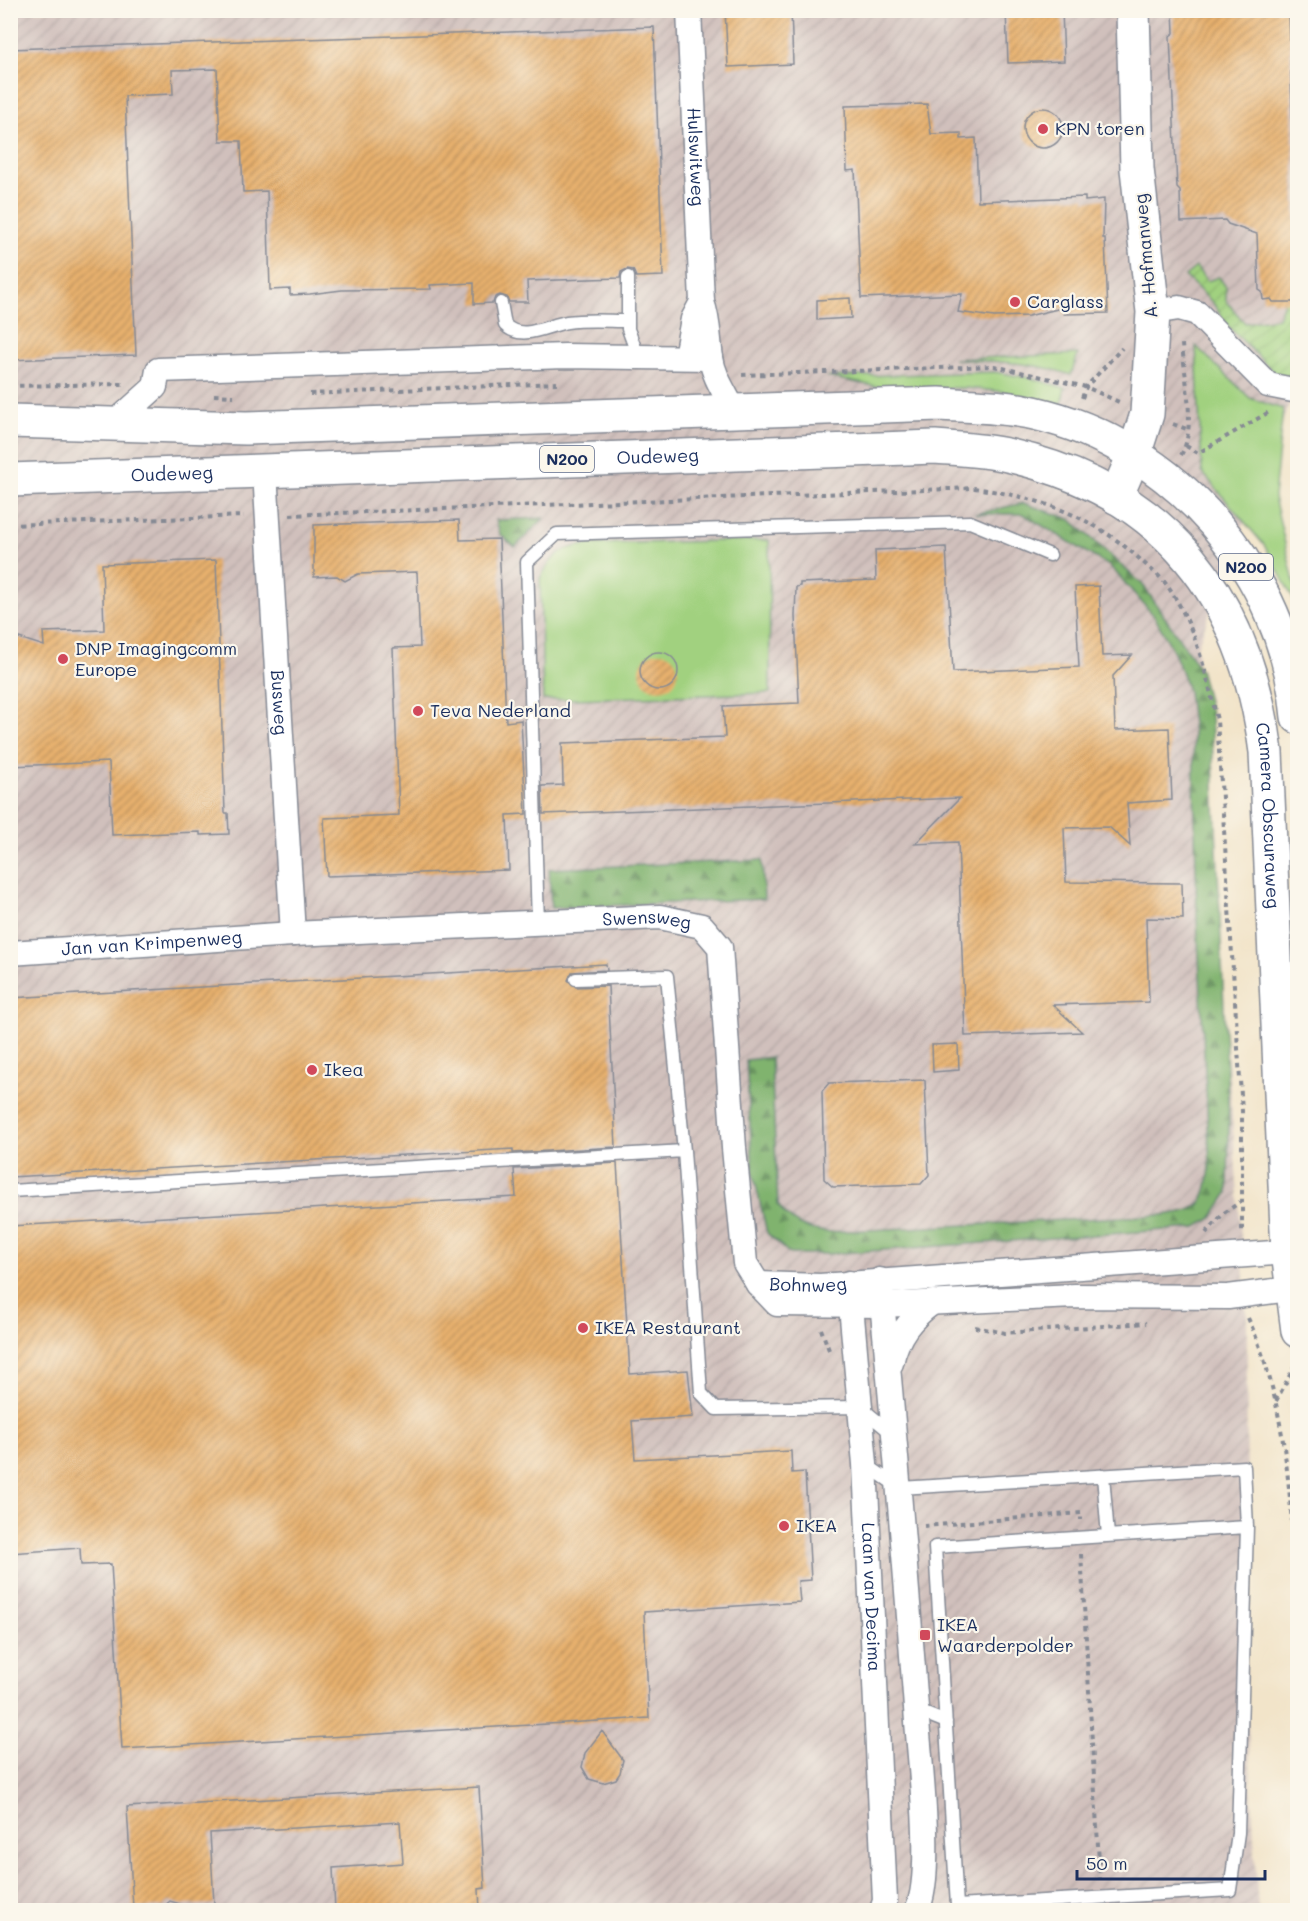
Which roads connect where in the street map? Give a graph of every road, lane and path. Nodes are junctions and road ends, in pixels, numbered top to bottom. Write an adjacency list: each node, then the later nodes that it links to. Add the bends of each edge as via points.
1 (689, 10): 4 (street, Hulswitweg)
2 (1133, 10): 6 (main road, A. Hofmanweg, via 1137,169)
3 (627, 277): 7 (lane)
4 (702, 302): 10 (street, Hulswitweg, via 693,319); 11 (street, Hulswitweg, via 709,319)
5 (501, 303): 7 (lane, via 505,325 514,331 546,330 565,322)
6 (1153, 312): 15 (street, via 1179,308 1197,313 1268,385); 20 (main road, A. Hofmanweg, via 1146,414)
7 (628, 321): 9 (lane)
8 (1123, 343): 14 (path, via 1121,351)
9 (638, 356): 10 (street); 13 (street, via 158,370)
10 (686, 357): 11 (street)
11 (711, 358): 16 (street, Hulswitweg)
12 (10, 386): 13 (path, via 114,382)
13 (155, 387): 18 (street)
14 (1086, 387)
15 (1296, 391): 19 (path, via 1281,405 1198,453)
16 (734, 411): 18 (main road, N200, via 268,427); 20 (main road, N200, via 939,404 988,407 1034,413 1073,425)
17 (10, 421): 18 (main road, N200)
18 (114, 424)
19 (1186, 446)
20 (1134, 455): 23 (main road, A. Hofmanweg); 27 (main road, Camera Obscuraweg / N200, via 1186,492 1241,559 1268,606 1278,633 1293,682)
21 (265, 472): 22 (main road, Oudeweg / N200); 23 (main road, Oudeweg / N200, via 934,447 1006,454); 24 (street, Busweg)
22 (10, 480)
23 (1116, 497): 35 (main road, Camera Obscuraweg / N200, via 1169,536 1210,584 1240,642 1258,696 1266,752)
24 (269, 516): 25 (path); 29 (street, Busweg); 34 (path, via 975,488 1044,503 1080,516 1120,541 1165,583 1190,627 1205,664 1217,720 1242,1111)
25 (10, 525)
26 (1050, 555): 28 (lane, via 970,522 557,534 527,562)
27 (1298, 717)
28 (538, 924): 29 (street, Swensweg); 37 (street, Swensweg, via 660,917 702,926 720,947 745,1263)
29 (293, 934): 30 (street, Jan van Krimpenweg)
30 (10, 952)
31 (576, 979): 32 (lane, via 667,976)
32 (684, 1152): 33 (lane); 51 (lane, via 701,1394 716,1409)
33 (10, 1191)
34 (1241, 1202)
35 (1293, 1253): 36 (street, Bohnweg); 38 (main road, Camera Obscuraweg / N200)
36 (880, 1280): 39 (street, Bohnweg); 41 (street, Laan van Decima)
37 (758, 1284): 39 (street, Bohnweg, via 820,1286)
38 (1295, 1289): 40 (street, Bohnweg, via 1228,1297 1075,1296); 47 (main road, Camera Obscuraweg / N200)
39 (849, 1294): 41 (street, Bohnweg); 46 (street, Laan van Decima)
40 (933, 1302): 41 (street, Bohnweg); 50 (street, Laan van Decima, via 904,1329 894,1347)
41 (882, 1305): 50 (street, Laan van Decima)
42 (1247, 1316): 43 (path)
43 (1236, 1317)
44 (1155, 1323): 45 (path, via 1005,1333)
45 (965, 1325)
46 (853, 1331): 48 (path); 51 (street, Laan van Decima)
47 (1298, 1331)
48 (822, 1332)
49 (1298, 1360): 60 (path, via 1276,1402 1292,1532)
50 (889, 1374): 52 (street, Laan van Decima)
51 (860, 1407): 52 (lane); 53 (street, Laan van Decima)
52 (895, 1436): 55 (street, Laan van Decima)
53 (866, 1464): 55 (lane); 64 (street, Laan van Decima, via 885,1900)
54 (1103, 1475): 55 (lane); 57 (lane, via 1244,1467); 58 (lane)
55 (900, 1488): 56 (street, Laan van Decima)
56 (903, 1527): 59 (path, via 1081,1513); 61 (street, Laan van Decima)
57 (1248, 1527): 58 (lane); 63 (lane, via 1238,1833 1230,1890)
58 (1108, 1536): 59 (lane)
59 (1081, 1538): 62 (lane, via 935,1546); 63 (path)
60 (1298, 1653)
61 (916, 1710): 62 (lane); 65 (street, Laan van Decima, via 925,1884)
62 (946, 1722): 63 (lane, via 957,1906)
63 (1102, 1897)
64 (882, 1911)
65 (917, 1911)

